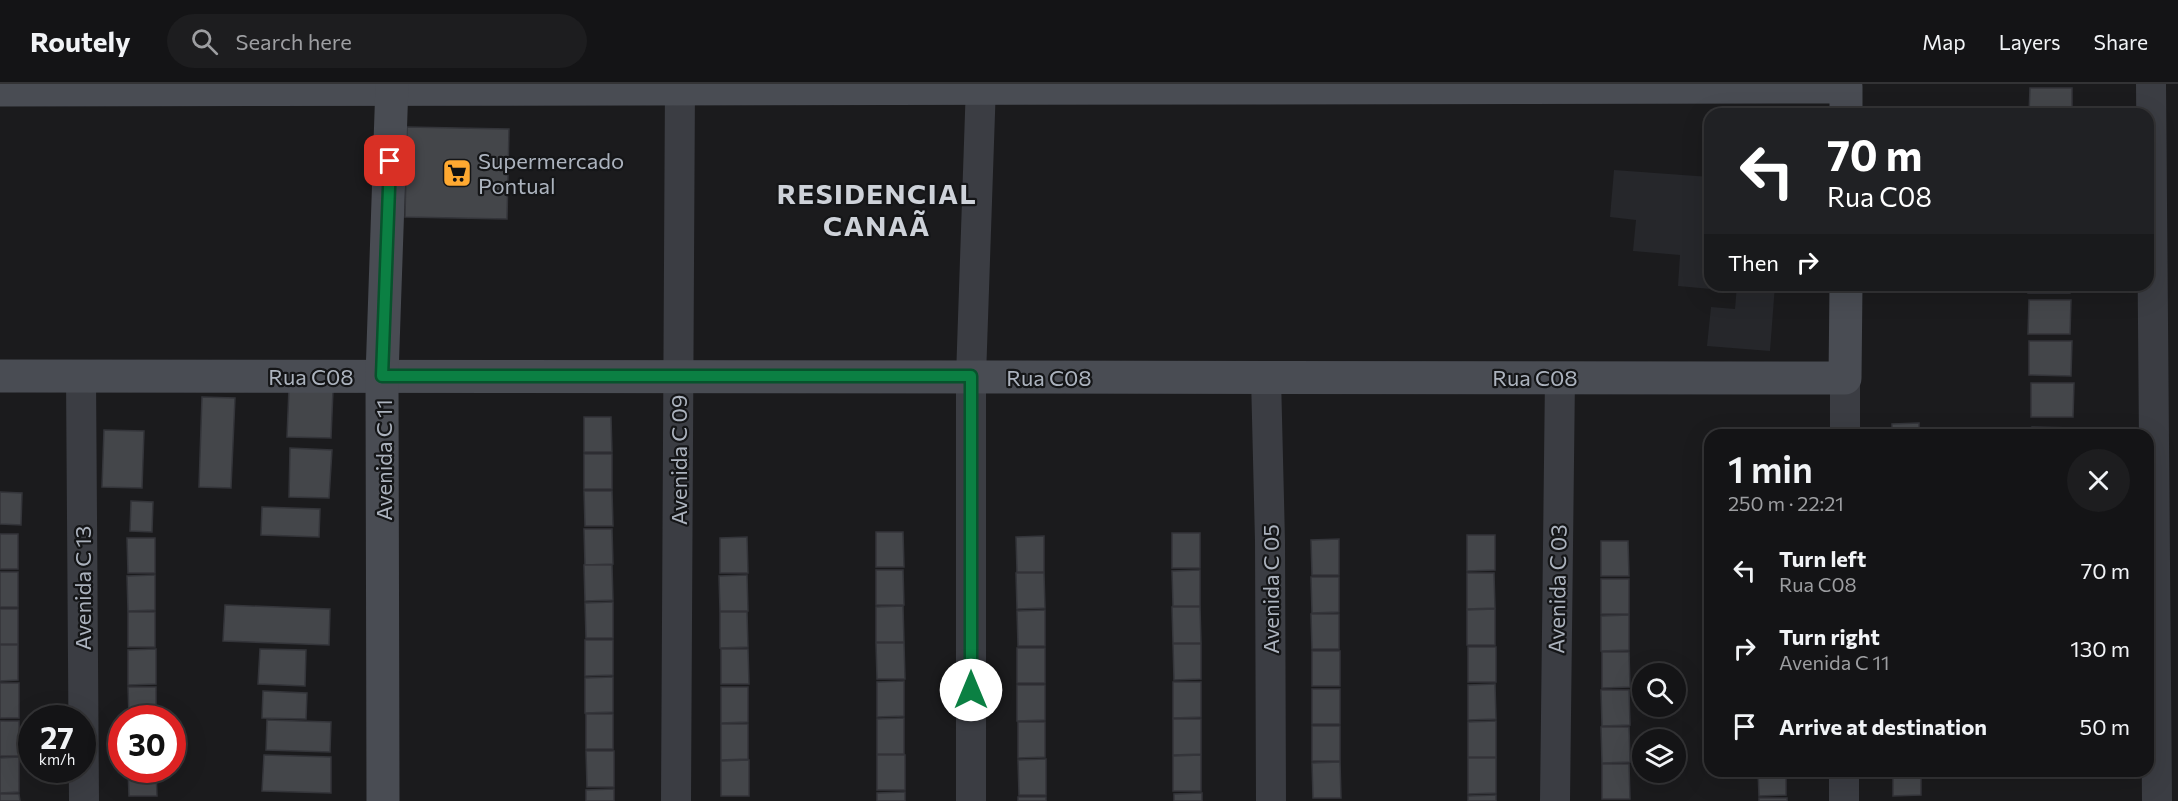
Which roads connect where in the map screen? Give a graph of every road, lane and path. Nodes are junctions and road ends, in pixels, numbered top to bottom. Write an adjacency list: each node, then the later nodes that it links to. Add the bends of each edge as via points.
1 (2151, 84): 10 (street)
2 (981, 86): 3 (street); 7 (street); 16 (street)
3 (1265, 86): 4 (street)
4 (1551, 86): 9 (street)
5 (91, 87): 6 (street); 8 (street)
6 (392, 87): 7 (street); 15 (street, Avenida C 11)
7 (680, 87): 17 (street, Avenida C 09)
8 (0, 90)
9 (1846, 95)
10 (2151, 108)
11 (1846, 291): 20 (street)
12 (2153, 291): 22 (street)
13 (0, 376): 14 (street, Rua C08)
14 (81, 376): 15 (street, Rua C08); 25 (street, Avenida C 13)
15 (382, 376): 17 (street, Rua C08); 26 (street, Avenida C 11)
16 (971, 376): 17 (street, Rua C08); 18 (street, Rua C08); 28 (street)
17 (678, 377): 27 (street, Avenida C 09)
18 (1266, 377): 19 (street, Rua C08); 29 (street, Avenida C 05)
19 (1560, 377): 20 (street, Rua C08); 30 (street, Avenida C 03)
20 (1845, 378): 21 (street)
21 (1845, 429)
22 (2154, 429)
23 (2154, 442): 32 (street)
24 (1844, 777): 31 (street)
25 (84, 801)
26 (383, 801)
27 (676, 801)
28 (972, 801)
29 (1271, 801)
30 (1555, 801)
31 (1844, 801)
32 (2157, 801)

